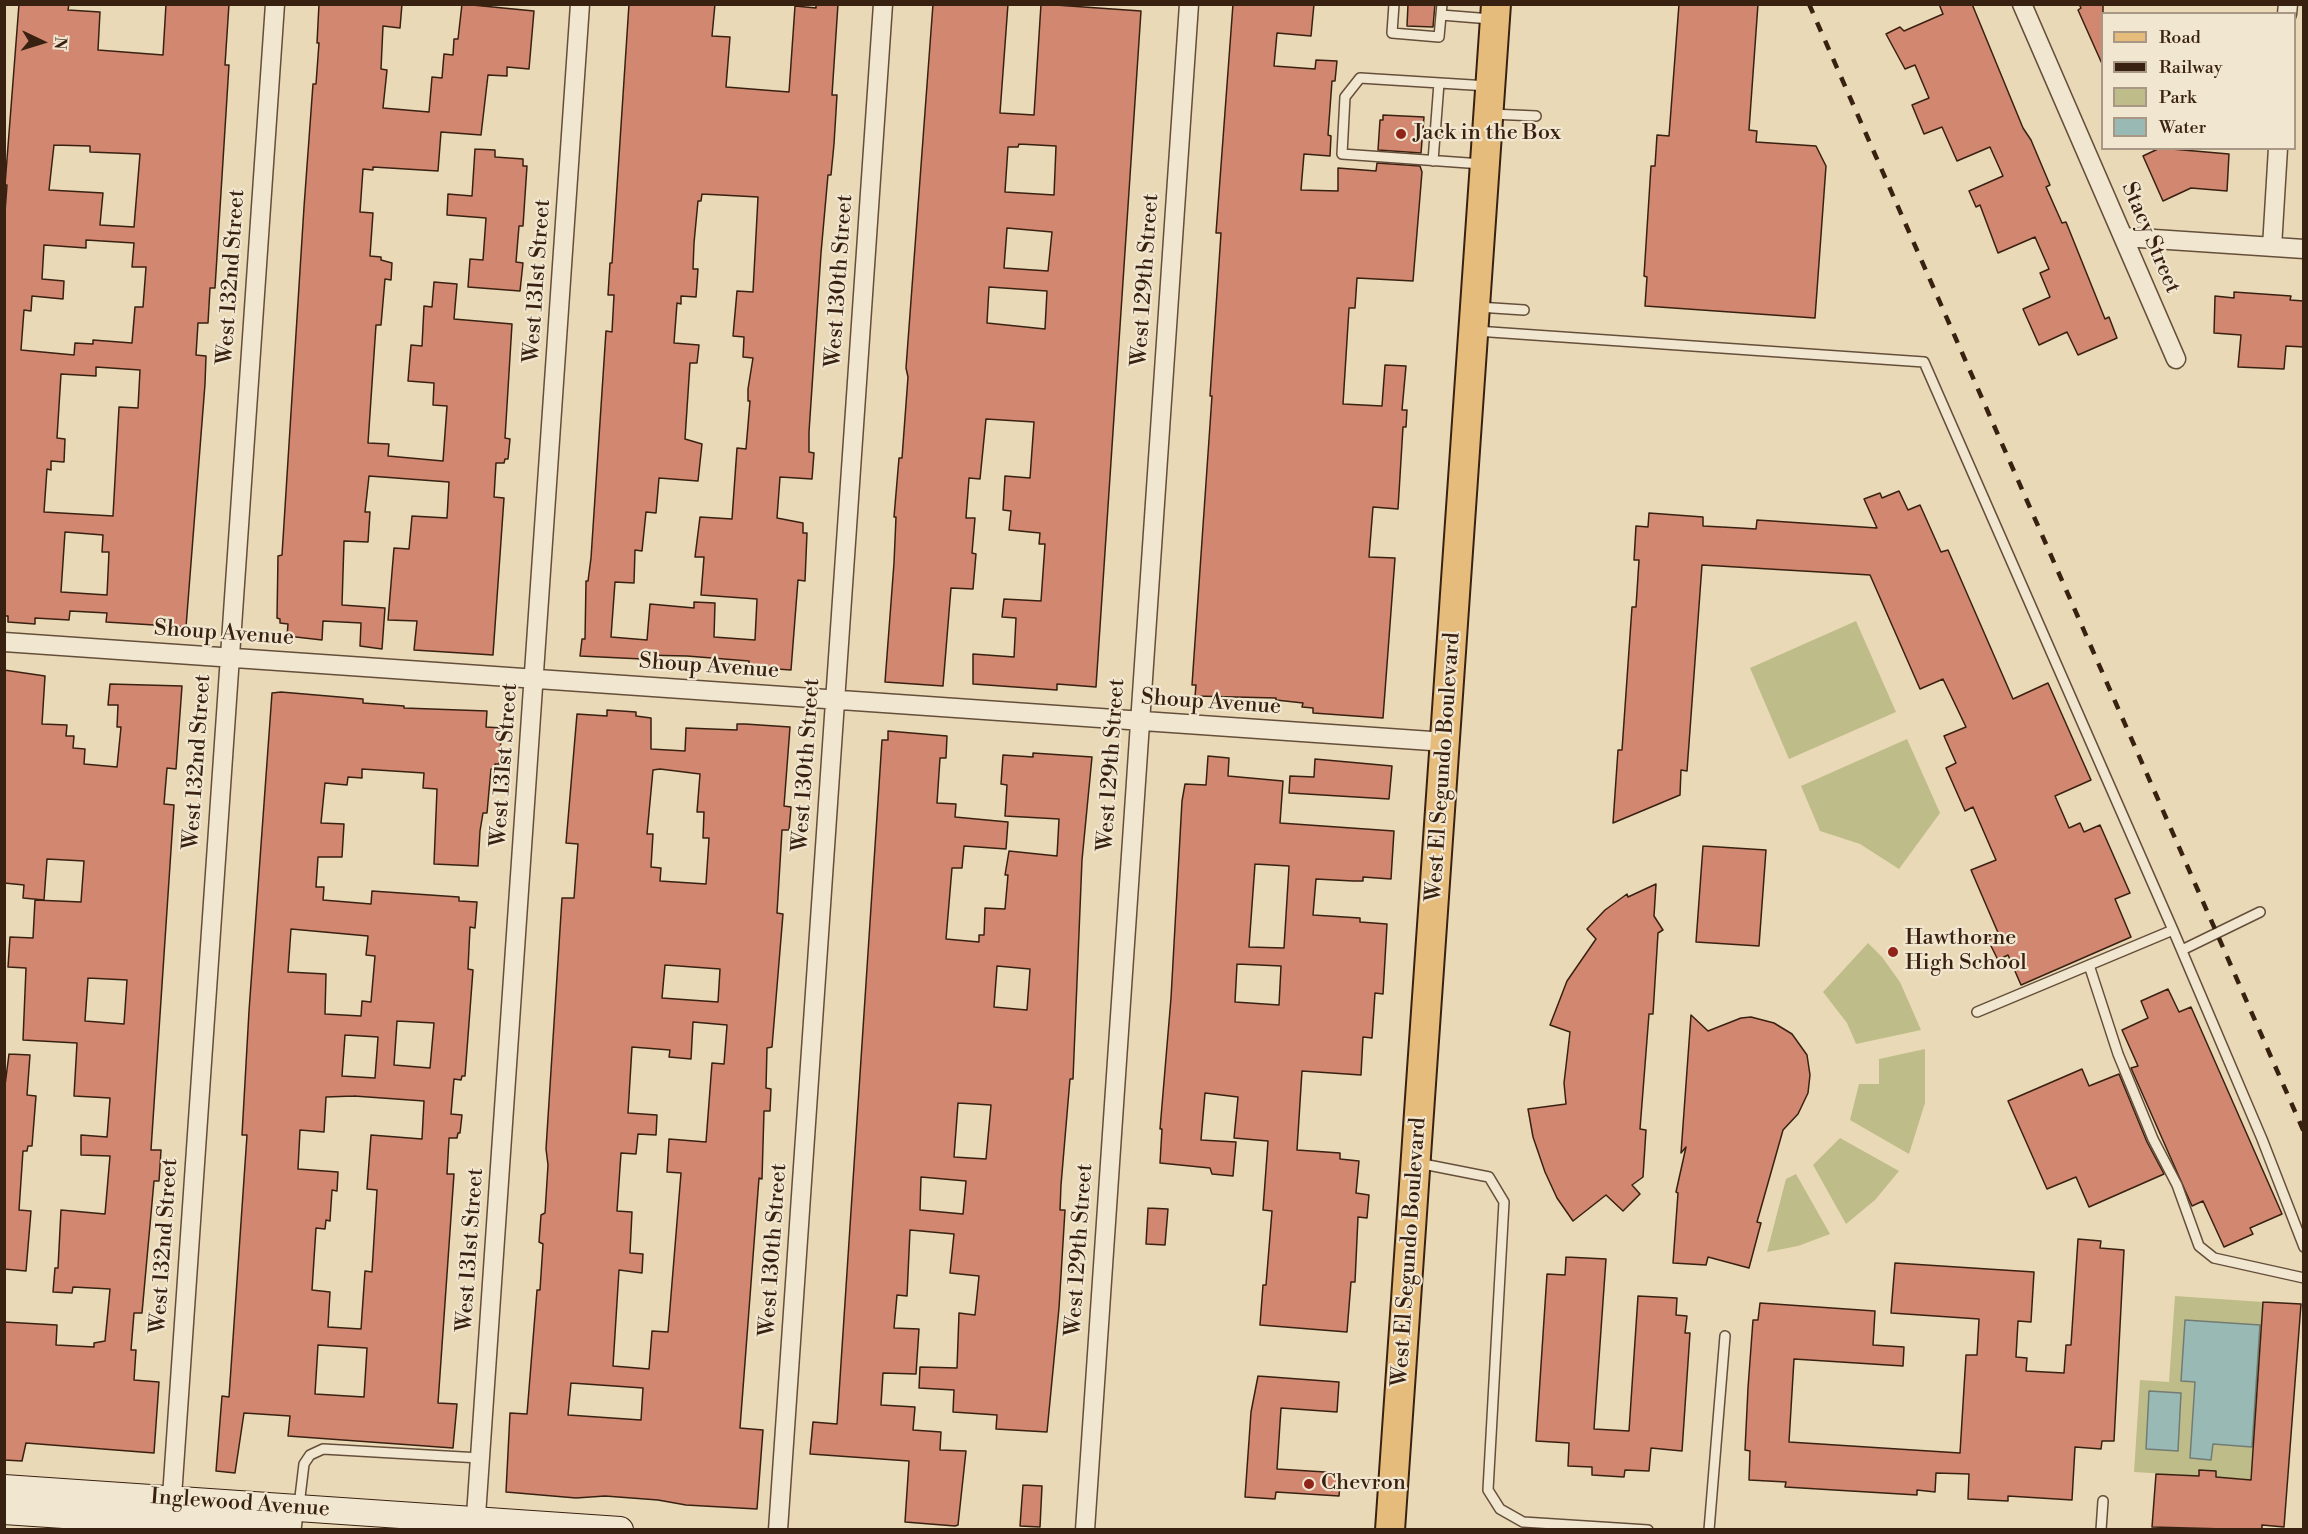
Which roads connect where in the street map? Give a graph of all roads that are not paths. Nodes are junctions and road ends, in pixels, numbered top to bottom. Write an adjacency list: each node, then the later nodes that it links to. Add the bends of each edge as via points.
1 (275, 4): 23 (street, West 132nd Street)
2 (580, 4): 24 (street, West 131st Street)
3 (883, 4): 25 (street, West 130th Street)
4 (1189, 4): 26 (street, West 129th Street)
5 (1394, 4): 9 (lane, via 1392,33 1440,37)
6 (1442, 4): 9 (lane)
7 (2022, 4): 16 (street, Stacy Street)
8 (1495, 12): 9 (lane); 11 (main road, West El Segundo Boulevard)
9 (1441, 15)
10 (1439, 83): 11 (lane); 14 (lane); 14 (lane, via 1360,78 1345,97 1342,154)
11 (1489, 100): 12 (lane); 15 (main road, West El Segundo Boulevard)
12 (1536, 116)
13 (2278, 150): 17 (street)
14 (1433, 161): 15 (lane)
15 (1485, 164): 20 (main road, West El Segundo Boulevard)
16 (2124, 237): 17 (street); 21 (street, Stacy Street)
17 (2272, 247): 18 (street)
18 (2304, 249)
19 (1524, 310): 20 (lane)
20 (1474, 319): 27 (main road, West El Segundo Boulevard); 29 (lane, via 1924,362)
21 (2176, 358)
22 (4, 642): 23 (street, Shoup Avenue)
23 (230, 658): 24 (street, Shoup Avenue); 41 (street, West 132nd Street)
24 (535, 678): 25 (street, Shoup Avenue); 37 (street, West 131st Street)
25 (836, 700): 26 (street, Shoup Avenue); 47 (street, West 130th Street)
26 (1139, 722): 27 (street, Shoup Avenue); 48 (street, West 129th Street)
27 (1446, 742): 33 (main road, West El Segundo Boulevard)
28 (2260, 912): 30 (lane)
29 (2173, 930): 30 (lane); 31 (lane)
30 (2182, 951): 34 (lane)
31 (2089, 965): 32 (lane); 35 (lane, via 2118,1054 2177,1185 2199,1246 2214,1258)
32 (1977, 1012)
33 (1416, 1163): 49 (main road, West El Segundo Boulevard); 50 (lane, via 1489,1177 1504,1202 1487,1485 1494,1500 1500,1509 1523,1521)
34 (2304, 1248)
35 (2304, 1278)
36 (1725, 1336): 51 (lane)
37 (480, 1458): 43 (lane, via 322,1449 303,1464); 45 (street, West 131st Street)
38 (4, 1488): 42 (main road, Inglewood Avenue)
39 (2103, 1501): 52 (lane)
40 (4, 1511): 42 (main road, Inglewood Avenue)
41 (171, 1511): 42 (main road, Inglewood Avenue); 43 (main road, Inglewood Avenue)
42 (76, 1513)
43 (294, 1522): 44 (main road, Inglewood Avenue)
44 (404, 1522): 45 (main road, Inglewood Avenue)
45 (476, 1524): 46 (main road, Inglewood Avenue)
46 (620, 1530)
47 (778, 1530)
48 (1086, 1530)
49 (1390, 1530)
50 (1648, 1530)
51 (1709, 1530)
52 (2101, 1530)

